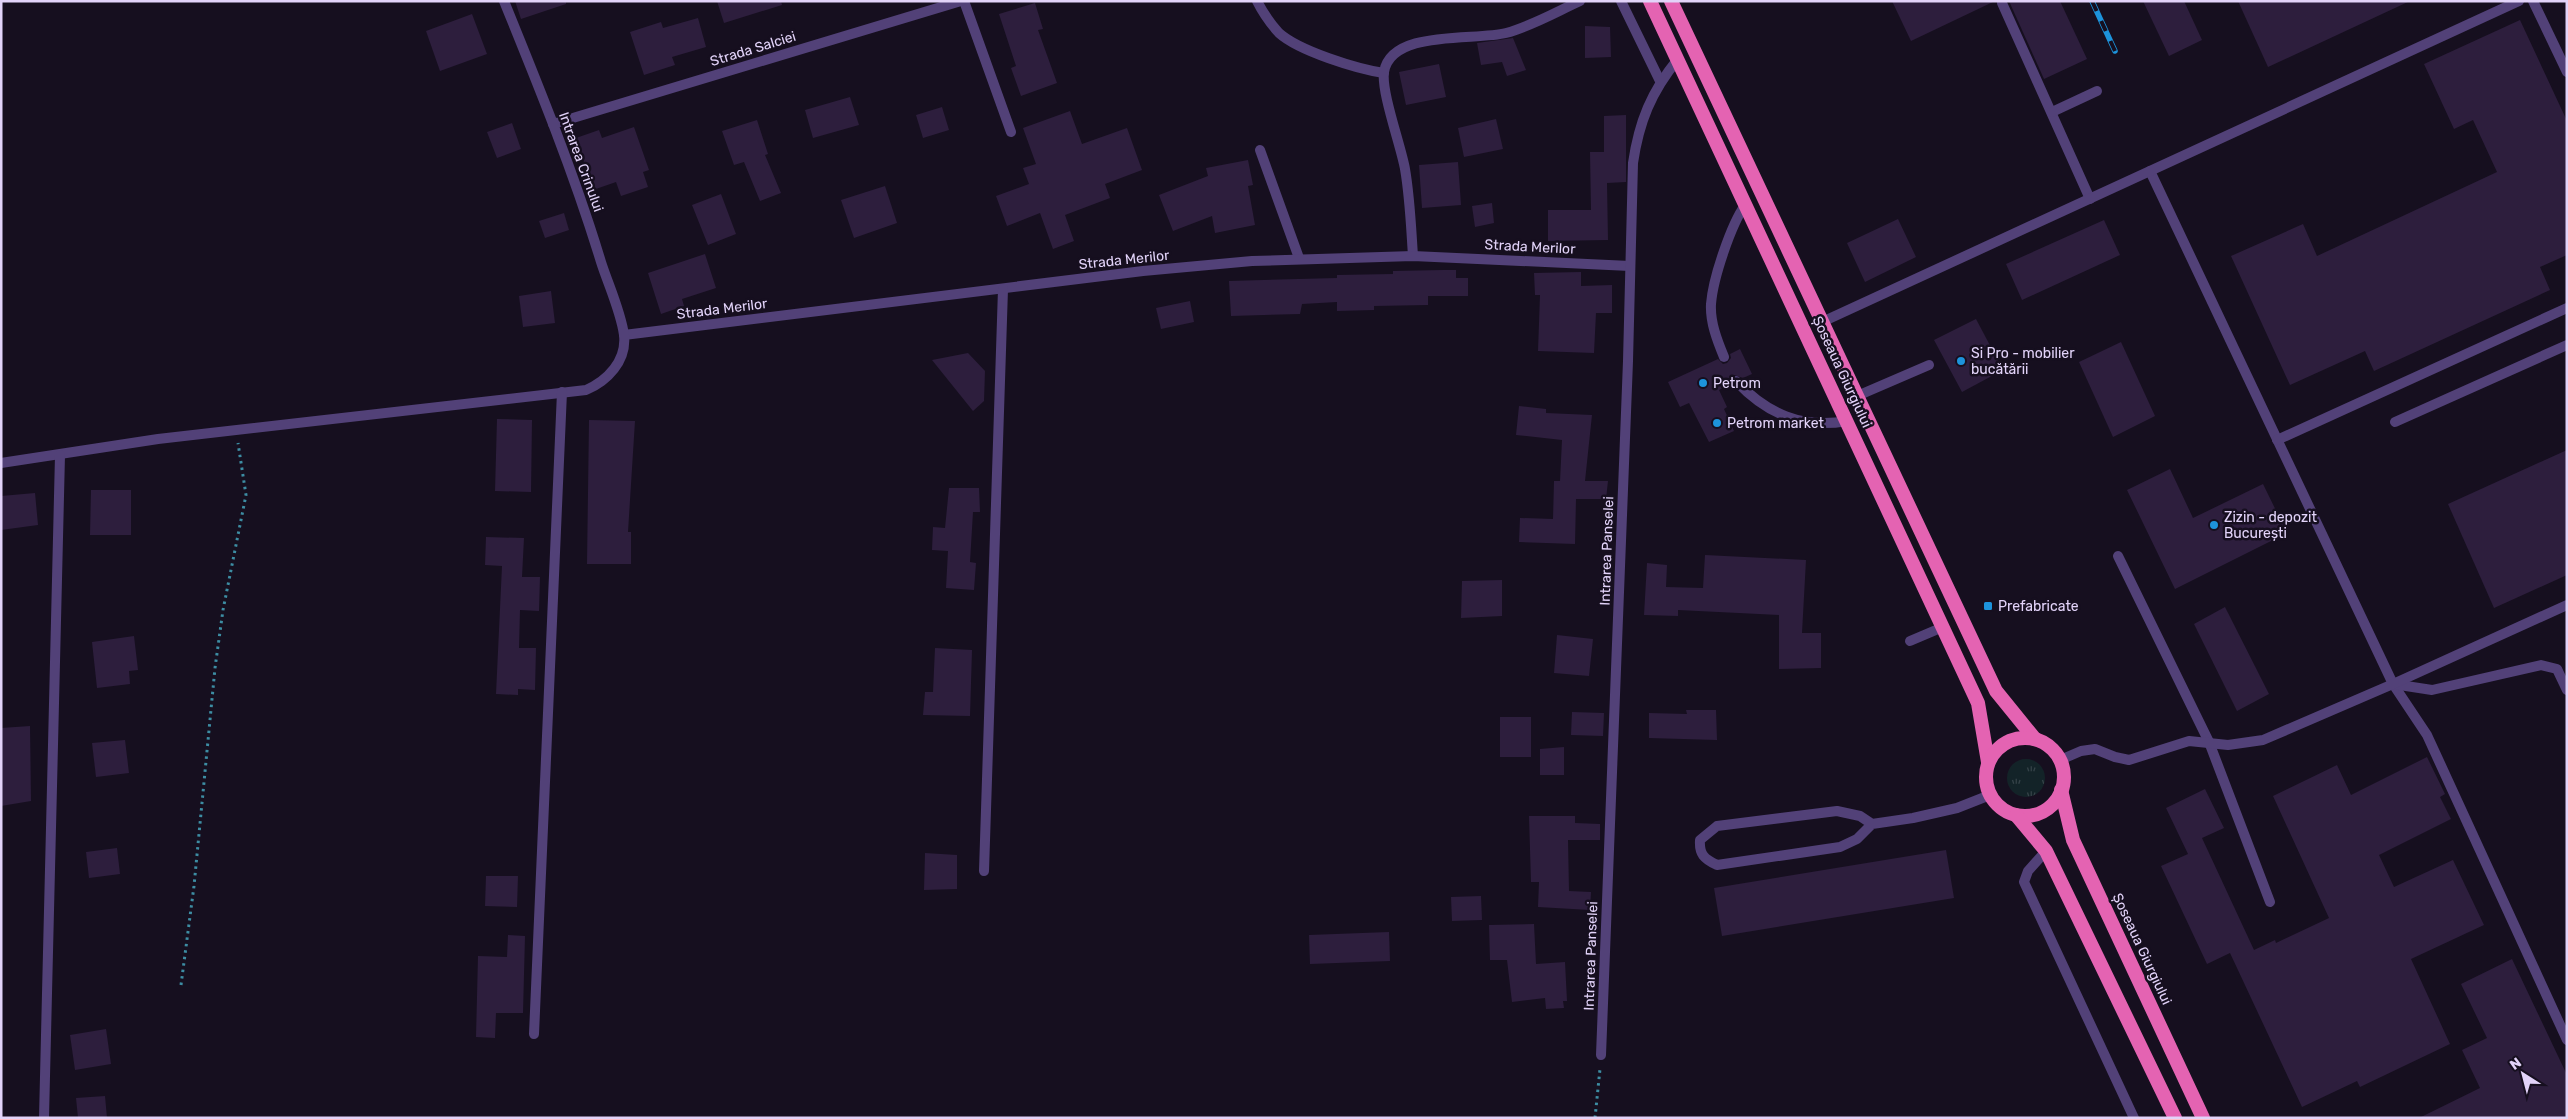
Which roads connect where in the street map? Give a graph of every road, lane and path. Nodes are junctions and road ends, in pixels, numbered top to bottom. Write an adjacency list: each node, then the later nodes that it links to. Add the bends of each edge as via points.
1 (504, 1): 18 (street, Intrarea Crinului)
2 (962, 1): 10 (street, Strada Salciei); 19 (street)
3 (1257, 1): 14 (street, via 1268,21 1281,35 1358,69)
4 (1580, 1): 14 (street, via 1505,33 1420,42 1388,59)
5 (1621, 1): 15 (street)
6 (1650, 1): 12 (highway, Șoseaua Giurgiului)
7 (1671, 1): 29 (highway, Șoseaua Giurgiului)
8 (2518, 1): 21 (street)
9 (2533, 1): 13 (street)
10 (948, 3): 18 (street, Strada Salciei)
11 (2002, 3): 17 (street)
12 (1678, 59): 15 (street, Intrarea Panselei); 23 (highway, Șoseaua Giurgiului)
13 (2567, 72)
14 (1384, 73): 24 (street, via 1405,168)
15 (1660, 81): 26 (street, Intrarea Panselei, via 1637,134)
16 (2097, 91): 17 (street)
17 (2052, 112): 22 (street)
18 (553, 124): 30 (street, Intrarea Crinului)
19 (1011, 132)
20 (1260, 150): 25 (street)
21 (2150, 171): 22 (street); 40 (street)
22 (2090, 199): 29 (street)
23 (1745, 205): 32 (street, via 1730,233 1711,304 1713,329); 37 (highway, Șoseaua Giurgiului)
24 (1413, 256): 25 (street, Strada Merilor); 26 (street, Strada Merilor)
25 (1299, 258): 27 (street, Strada Merilor, via 1143,271)
26 (1630, 266): 63 (street, Intrarea Panselei)
27 (1004, 289): 30 (street, Strada Merilor); 58 (street)
28 (2567, 308): 40 (street)
29 (1822, 322): 36 (highway, Șoseaua Giurgiului)
30 (624, 335): 35 (street, via 618,364 608,376 586,390)
31 (2567, 346): 38 (street)
32 (1724, 356)
33 (1929, 365): 36 (street)
34 (1736, 381): 37 (street, via 1763,406 1781,414 1809,424)
35 (562, 392): 39 (street); 61 (street)
36 (1857, 396): 49 (highway, Șoseaua Giurgiului, via 1996,690)
37 (1847, 421): 45 (highway, Șoseaua Giurgiului)
38 (2395, 422)
39 (235, 430): 41 (street); 60 (path, via 242,456 246,495 215,668)
40 (2277, 440): 47 (street)
41 (60, 455): 42 (street); 64 (street)
42 (1, 463)
43 (2118, 556): 50 (street)
44 (2567, 605): 47 (street)
45 (1944, 627): 46 (street); 52 (highway, Șoseaua Giurgiului, via 1978,703)
46 (1910, 641)
47 (2393, 684): 48 (street, via 2432,690 2541,665 2557,669); 50 (street, via 2263,740 2228,745); 62 (street, via 2427,735)
48 (2567, 690)
49 (2035, 739): 51 (highway, Șoseaua Giurgiului, via 2050,747); 52 (highway, via 2013,740 1994,752)
50 (2208, 742): 51 (street, via 2189,741 2129,760 2094,749); 59 (street)
51 (2060, 760): 53 (highway, Șoseaua Giurgiului, via 2064,775)
52 (1988, 762): 54 (highway, Șoseaua Giurgiului, via 1986,778)
53 (2061, 790): 55 (highway, via 2056,800 2038,813); 68 (highway, Șoseaua Giurgiului, via 2073,840)
54 (1990, 795): 55 (highway, via 2002,809); 56 (street, via 1957,808)
55 (2016, 815): 57 (highway)
56 (1872, 824): 56 (street, via 1860,816 1837,810 1717,826 1700,840 1700,853 1717,865 1840,847 1857,839)
57 (2046, 851): 66 (street, via 2028,871 2024,882); 67 (highway)
58 (984, 871)
59 (2270, 902)
60 (182, 985)
61 (534, 1034)
62 (2567, 1040)
63 (1601, 1055): 65 (path)
64 (44, 1118)
65 (1595, 1118)
66 (2134, 1118)
67 (2175, 1118)
68 (2203, 1118)

